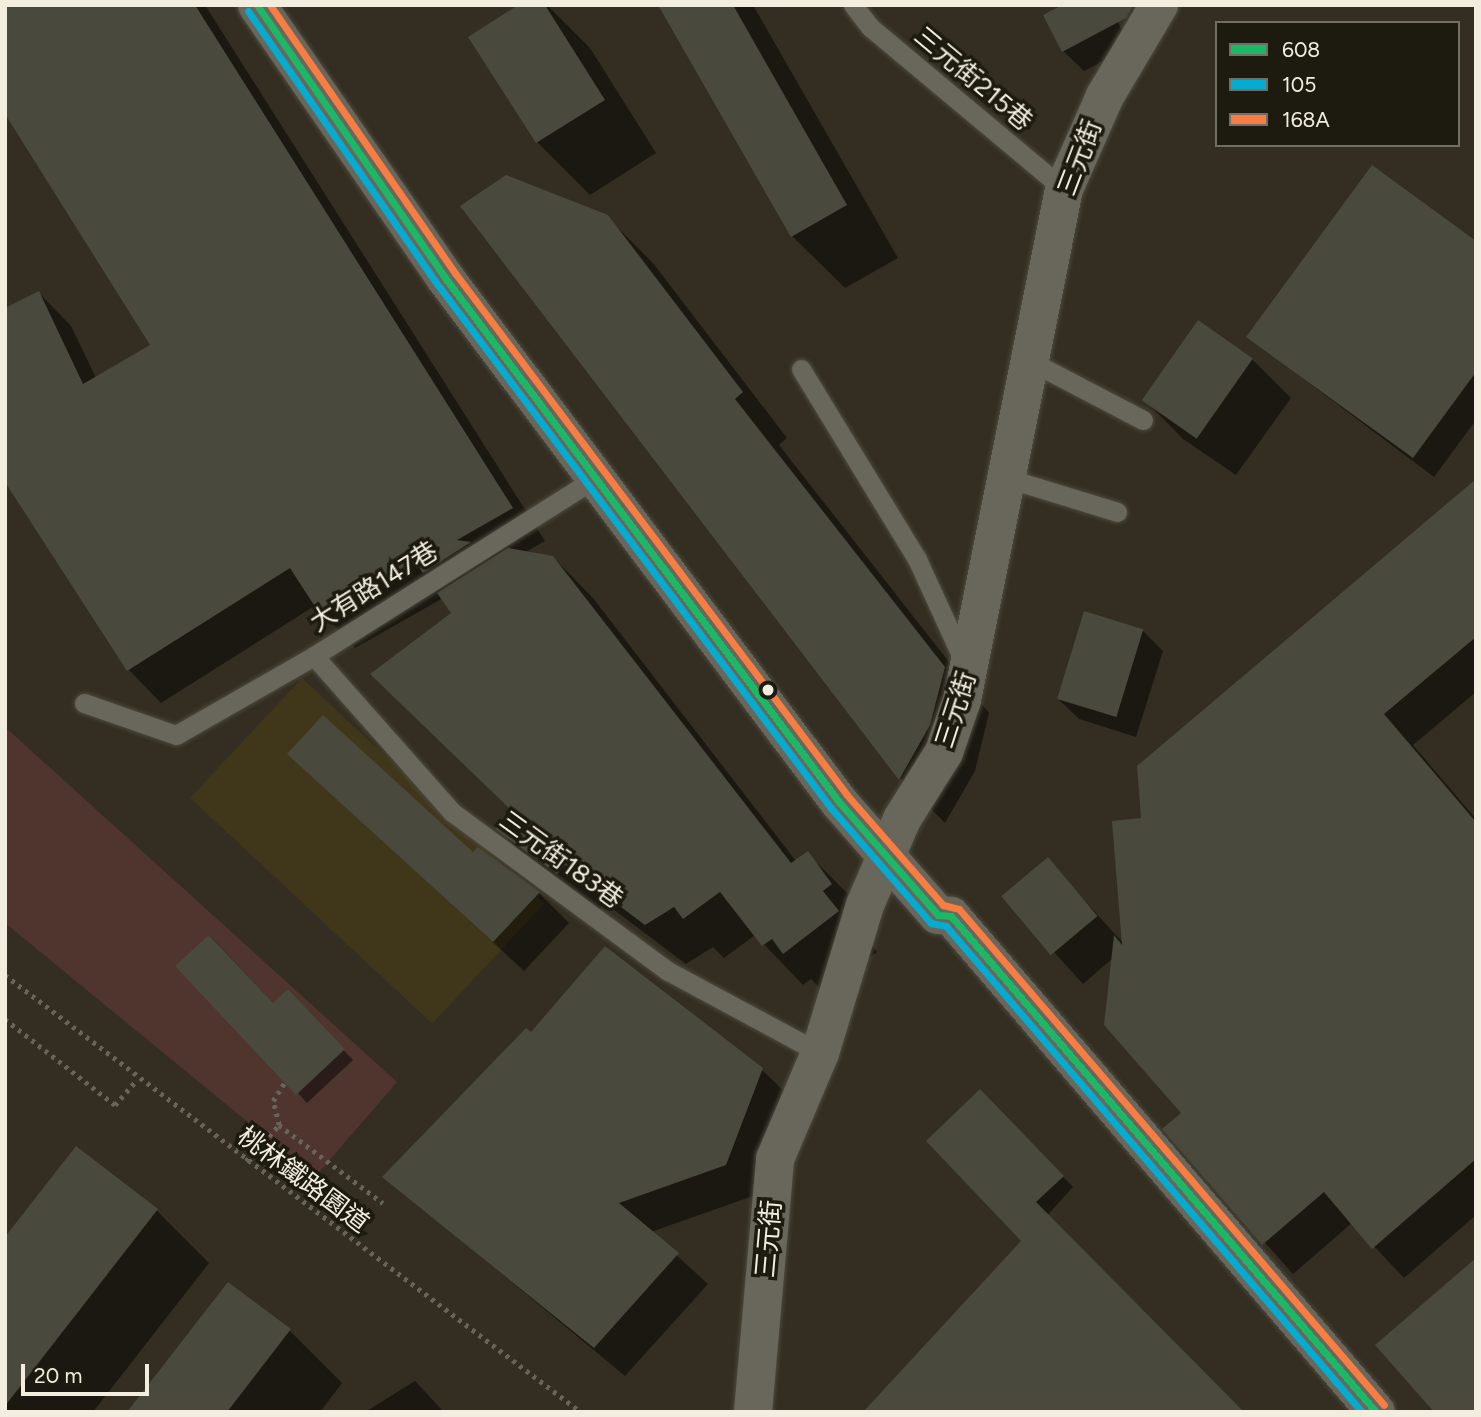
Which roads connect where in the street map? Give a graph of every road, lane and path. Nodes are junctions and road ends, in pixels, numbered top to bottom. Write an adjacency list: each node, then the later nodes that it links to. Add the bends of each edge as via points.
1 (257, 5): 8 (street, via 446,279)
2 (853, 5): 4 (lane, 三元街215巷, via 870,27)
3 (1159, 5): 4 (street, 三元街, via 1105,96)
4 (1064, 189): 5 (street, 三元街)
5 (1034, 363): 7 (lane); 9 (street, 三元街)
6 (801, 369): 12 (lane, via 917,559)
7 (1143, 420)
8 (596, 478): 11 (lane, 大有路147巷); 14 (street)
9 (1010, 479): 10 (lane); 12 (street, 三元街)
10 (1117, 512)
11 (314, 656): 13 (lane, 大有路147巷, via 176,735); 17 (lane, 三元街183巷, via 452,812 668,971)
12 (970, 674): 14 (street, 三元街, via 944,752)
13 (84, 703)
14 (886, 857): 17 (street, 三元街); 21 (street, via 938,915 935,929)
15 (5, 975): 18 (path, 桃林鐵路園道)
16 (5, 1018): 18 (path, via 115,1105)
17 (820, 1053): 25 (street, 三元街, via 775,1160)
18 (137, 1080): 22 (path, 桃林鐵路園道)
19 (285, 1082): 20 (path, via 273,1101)
20 (279, 1125): 22 (path); 23 (path)
21 (1117, 1128): 26 (street); 27 (street)
22 (246, 1161): 24 (path, 桃林鐵路園道)
23 (383, 1203)
24 (581, 1412)
25 (754, 1412)
26 (1345, 1412)
27 (1376, 1412)

